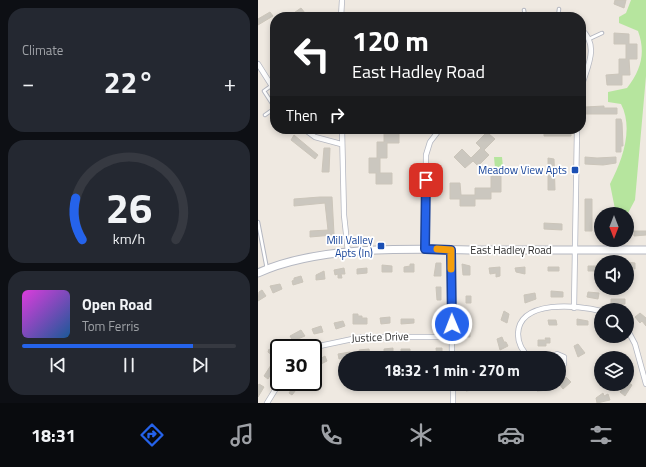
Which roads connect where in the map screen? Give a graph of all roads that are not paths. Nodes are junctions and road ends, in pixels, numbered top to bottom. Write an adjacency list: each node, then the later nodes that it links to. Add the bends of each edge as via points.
1 (342, 0): 3 (street)
2 (559, 9): 4 (lane)
3 (341, 12)
4 (559, 12)
5 (602, 33): 7 (lane)
6 (586, 35): 7 (street)
7 (589, 39): 9 (street, via 592,49)
8 (258, 64): 10 (street)
9 (586, 74)
10 (270, 83)
11 (270, 87): 12 (lane, via 264,91)
12 (270, 100)
13 (270, 111): 14 (lane)
14 (264, 115)
15 (310, 134): 19 (street)
16 (342, 134): 19 (street)
17 (436, 134): 21 (street, via 430,142 426,155)
18 (577, 134): 23 (street)
19 (341, 144): 25 (street)
20 (258, 222): 26 (lane)
21 (425, 249): 22 (street, East Hadley Road); 25 (street, East Hadley Road)
22 (451, 250): 23 (street, East Hadley Road); 30 (street)
23 (574, 250): 24 (street, East Hadley Road); 28 (street)
24 (646, 250)
25 (348, 252): 26 (street, East Hadley Road)
26 (268, 269): 27 (street, East Hadley Road)
27 (258, 273)
28 (574, 308): 29 (street); 34 (street, via 539,309 523,319 519,330 519,342)
29 (594, 310)
30 (452, 337): 32 (street, Justice Drive, via 362,336); 33 (street)
31 (634, 341): 35 (street)
32 (322, 345)
33 (452, 351)
34 (523, 351)
35 (646, 384)
36 (274, 391): 38 (street)
37 (453, 391): 39 (street)
38 (267, 403)
39 (453, 403)

